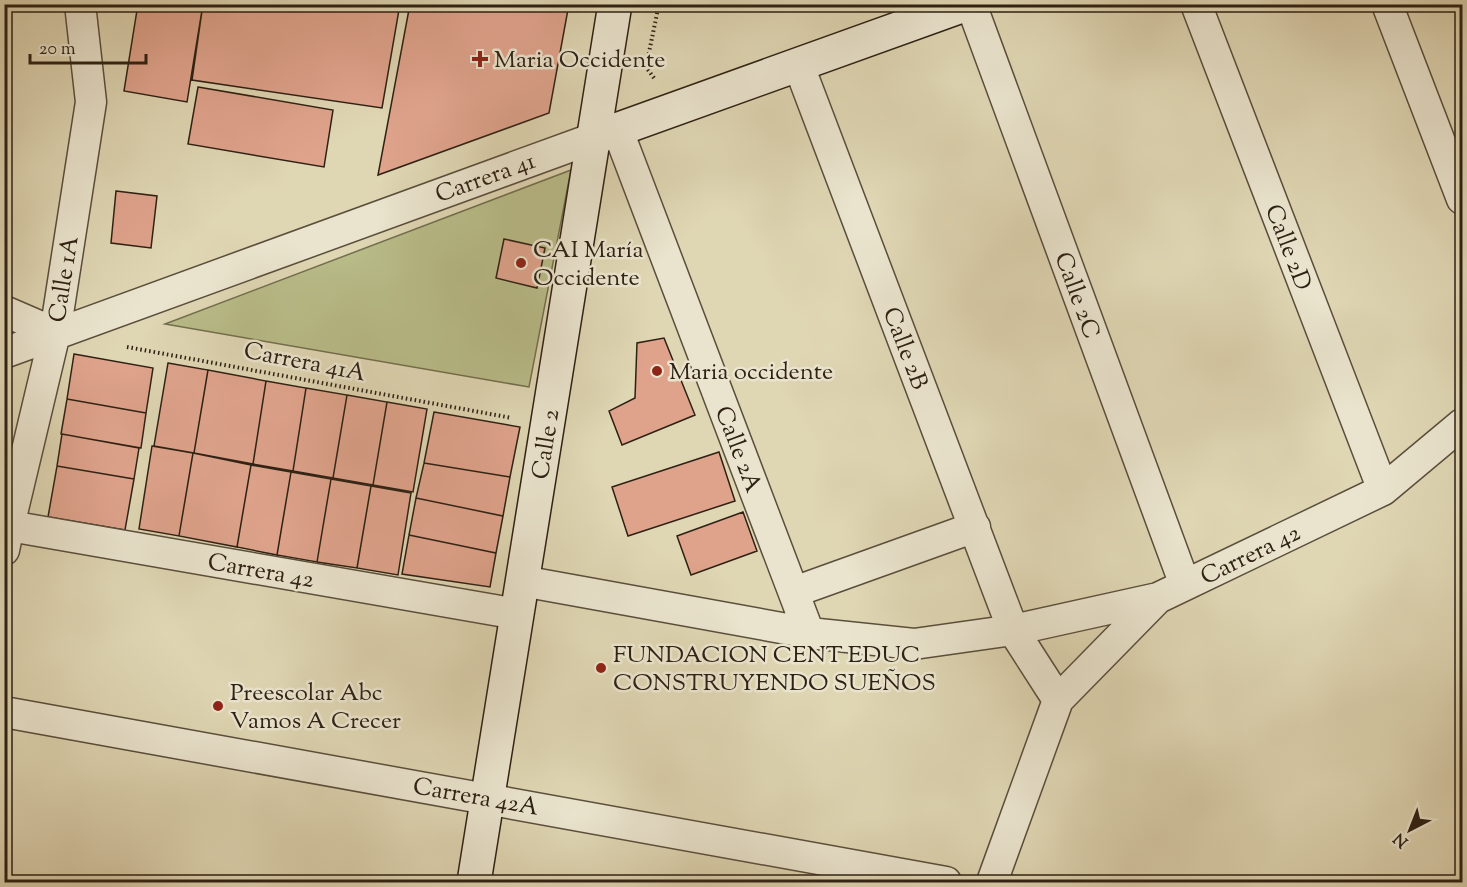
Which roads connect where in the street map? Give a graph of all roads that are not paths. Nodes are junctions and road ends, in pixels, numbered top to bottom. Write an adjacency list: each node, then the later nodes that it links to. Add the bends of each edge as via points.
1 (80, 4): 10 (street, Calle 1A, via 91,102)
2 (615, 4): 7 (street, Calle 2)
3 (969, 4): 6 (street, Carrera 41); 17 (street, Calle 2C)
4 (1196, 4): 13 (street, Calle 2D)
5 (1387, 4): 8 (street)
6 (799, 66): 7 (street, Carrera 41); 14 (street, Calle 2B)
7 (606, 134): 10 (street, Carrera 41); 16 (street, Calle 2, via 548,425); 18 (street, Calle 2A)
8 (1462, 199)
9 (4, 311): 10 (street)
10 (55, 333): 11 (street, Carrera 41); 15 (street, Calle 1A)
11 (4, 353)
12 (1462, 424): 13 (street, Carrera 42)
13 (1383, 490): 17 (street, Carrera 42)
14 (975, 527): 18 (street); 21 (street, Calle 2B)
15 (6, 534): 20 (street, Carrera 42)
16 (522, 581): 20 (street, Calle 2); 22 (street, Carrera 42)
17 (1185, 585): 19 (street, Carrera 42)
18 (794, 592): 22 (street, Calle 2A)
19 (1158, 598): 21 (street, Carrera 42); 23 (street)
20 (517, 614): 25 (street, Calle 2)
21 (1014, 630): 22 (street, Carrera 42, via 914,644); 23 (street)
22 (809, 633)
23 (1058, 700): 28 (street)
24 (4, 712): 25 (street, Carrera 42A)
25 (487, 798): 26 (street, Calle 2); 27 (street, Carrera 42A)
26 (474, 882)
27 (946, 882)
28 (992, 882)

